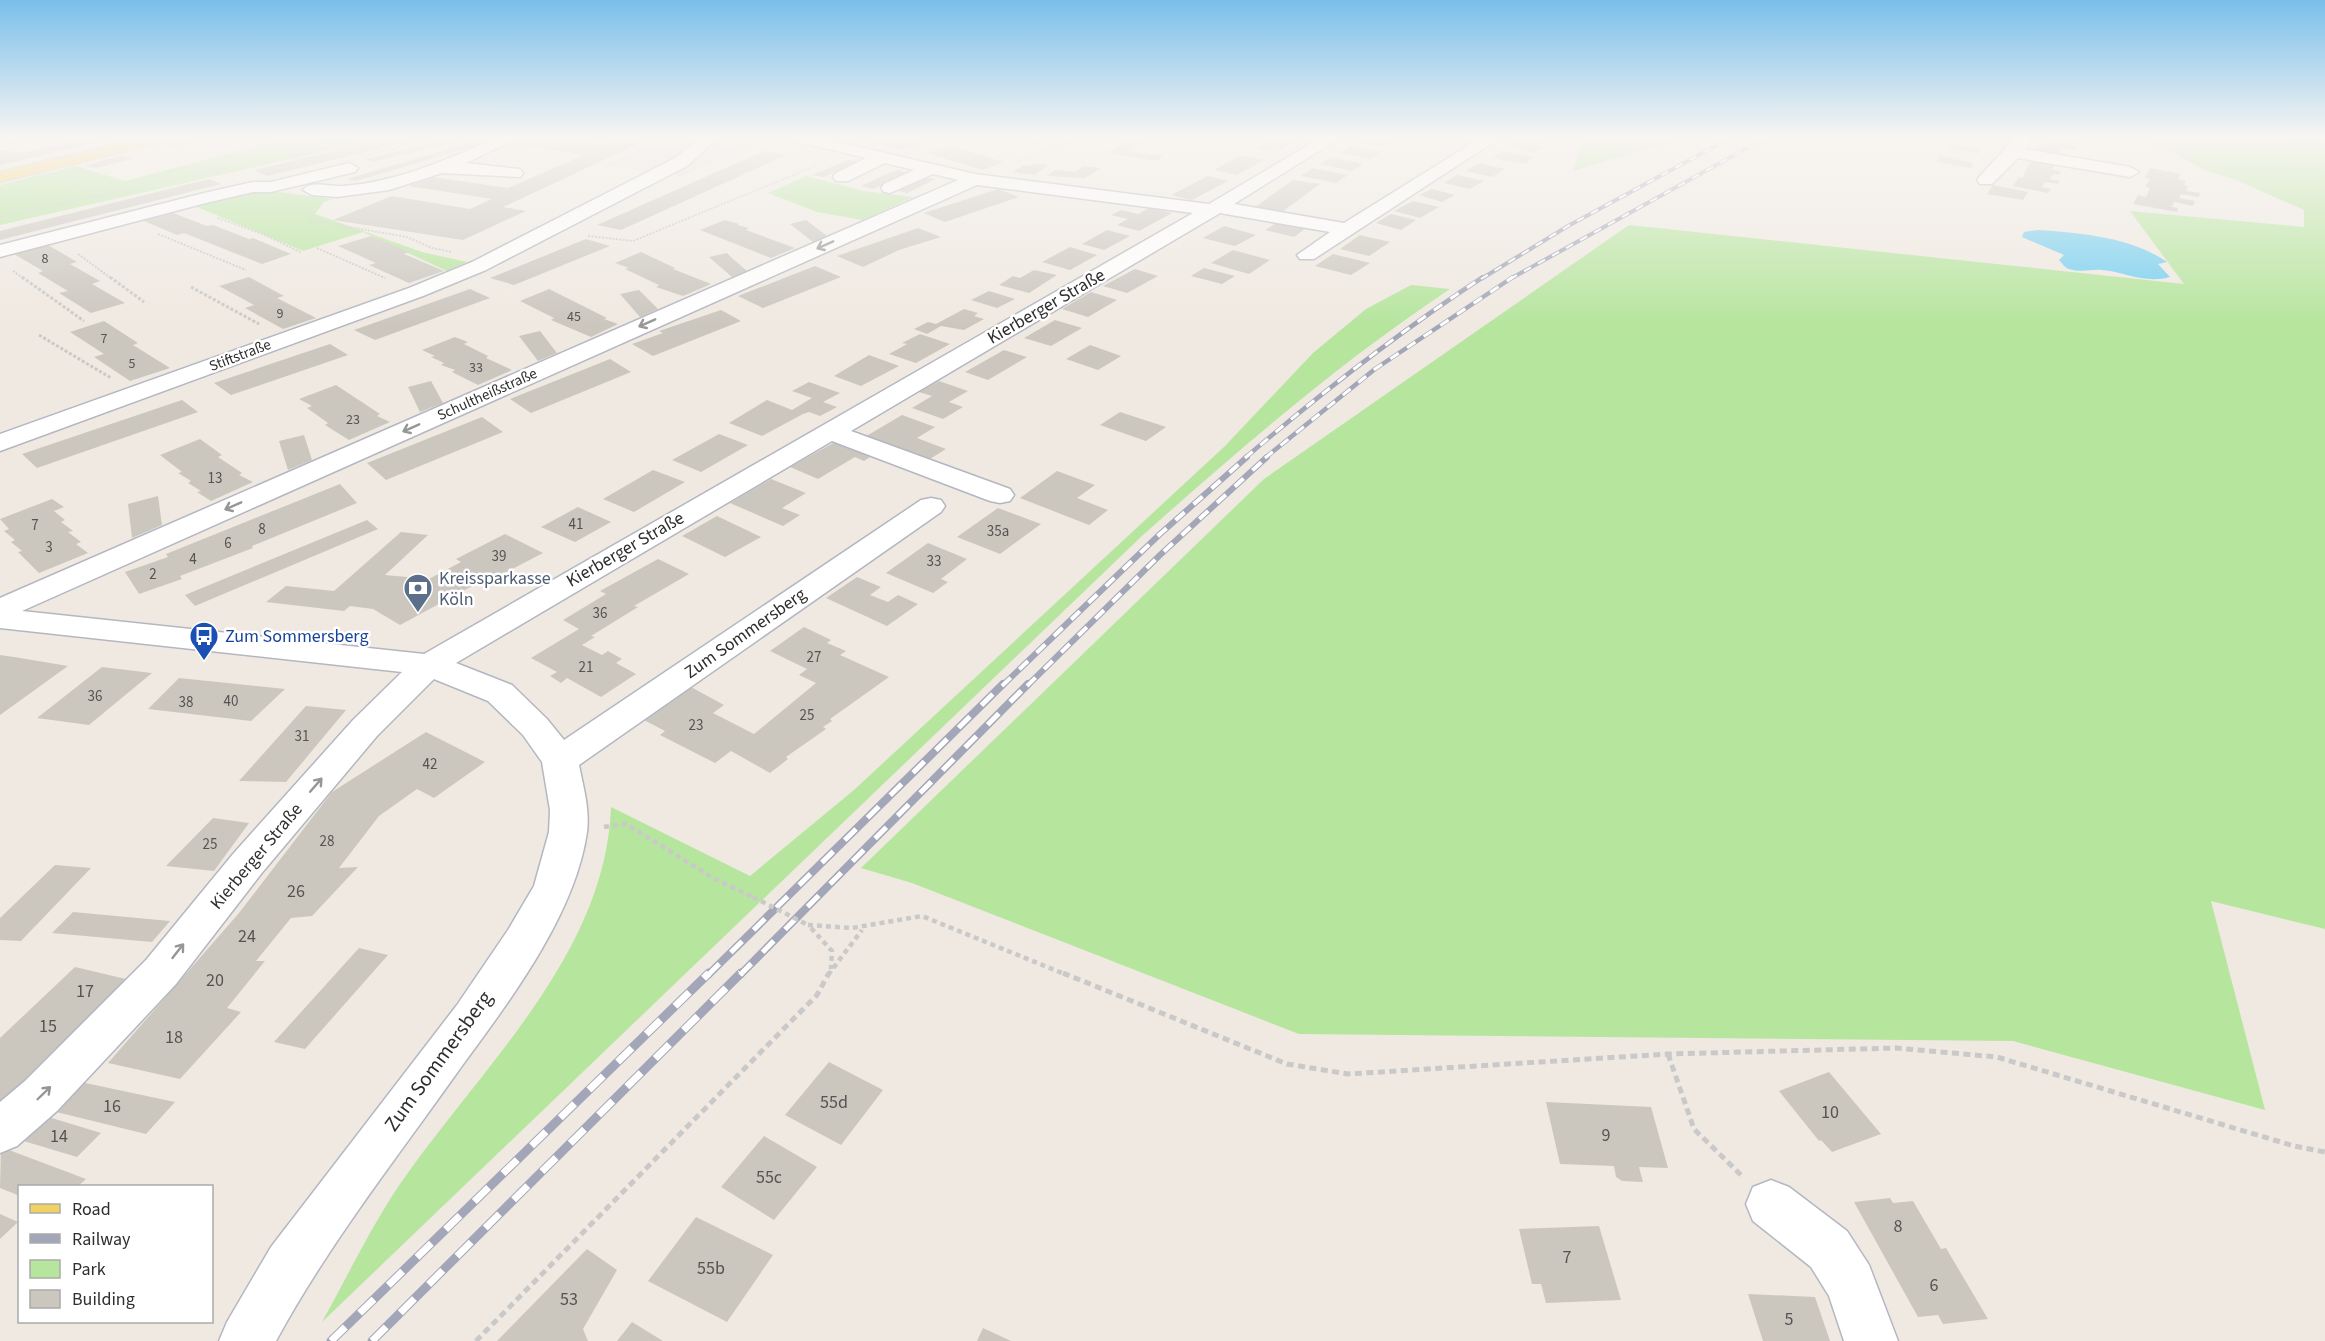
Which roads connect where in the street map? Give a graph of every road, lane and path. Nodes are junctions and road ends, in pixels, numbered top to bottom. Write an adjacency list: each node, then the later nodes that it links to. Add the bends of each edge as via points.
1 (79, 200): 12 (path)
2 (203, 200): 10 (street)
3 (336, 200): 21 (path, via 319,206 310,213 310,219 407,237)
4 (607, 200): 15 (street, Stiftstraße)
5 (735, 200): 15 (path, via 633,242)
6 (926, 200): 35 (street, Schultheißstraße, one-way to 35)
7 (1141, 200): 11 (street)
8 (1230, 200): 11 (street, Kierberger Straße)
9 (1394, 200): 14 (street)
10 (181, 205): 13 (street); 19 (path, via 265,235)
11 (1214, 209): 14 (street); 31 (street, Kierberger Straße)
12 (0, 217)
13 (123, 219): 16 (street); 23 (path)
14 (1347, 229): 20 (street)
15 (545, 231): 21 (street, Stiftstraße)
16 (51, 238): 18 (street); 26 (path)
17 (317, 248): 25 (path)
18 (0, 251)
19 (302, 253)
20 (1307, 255)
21 (485, 263): 25 (street, Stiftstraße)
22 (9, 269): 27 (path)
23 (246, 270)
24 (191, 287): 29 (path)
25 (416, 292): 29 (street, Stiftstraße)
26 (144, 302)
27 (84, 321)
28 (39, 335): 30 (path)
29 (286, 338): 30 (street, Stiftstraße)
30 (137, 393): 32 (street, Stiftstraße)
31 (828, 431): 33 (street); 37 (street, Kierberger Straße)
32 (0, 442)
33 (1000, 495)
34 (931, 506): 38 (street, Zum Sommersberg)
35 (0, 609)
36 (0, 618): 37 (street, Zum Sommersberg)
37 (429, 664): 38 (street, Zum Sommersberg, via 500,693 535,727); 44 (street, Kierberger Straße, one-way to 37, via 41,1096 161,972 333,765)
38 (560, 760): 47 (street, Zum Sommersberg, via 568,821 553,888 523,942 472,1018 290,1265)
39 (626, 824): 40 (path, bridge, via 715,879)
40 (808, 926): 41 (path, via 823,930); 42 (path, via 832,951)
41 (862, 929): 42 (path); 43 (path, via 922,916 1287,1064 1348,1074)
42 (831, 970): 48 (path, via 817,995)
43 (1668, 1054): 45 (path, via 1896,1048 1997,1057); 46 (path, via 1694,1129)
44 (0, 1131)
45 (2325, 1152)
46 (1771, 1204): 49 (street, via 1829,1249 1851,1283)
47 (246, 1341)
48 (476, 1341)
49 (1871, 1341)

